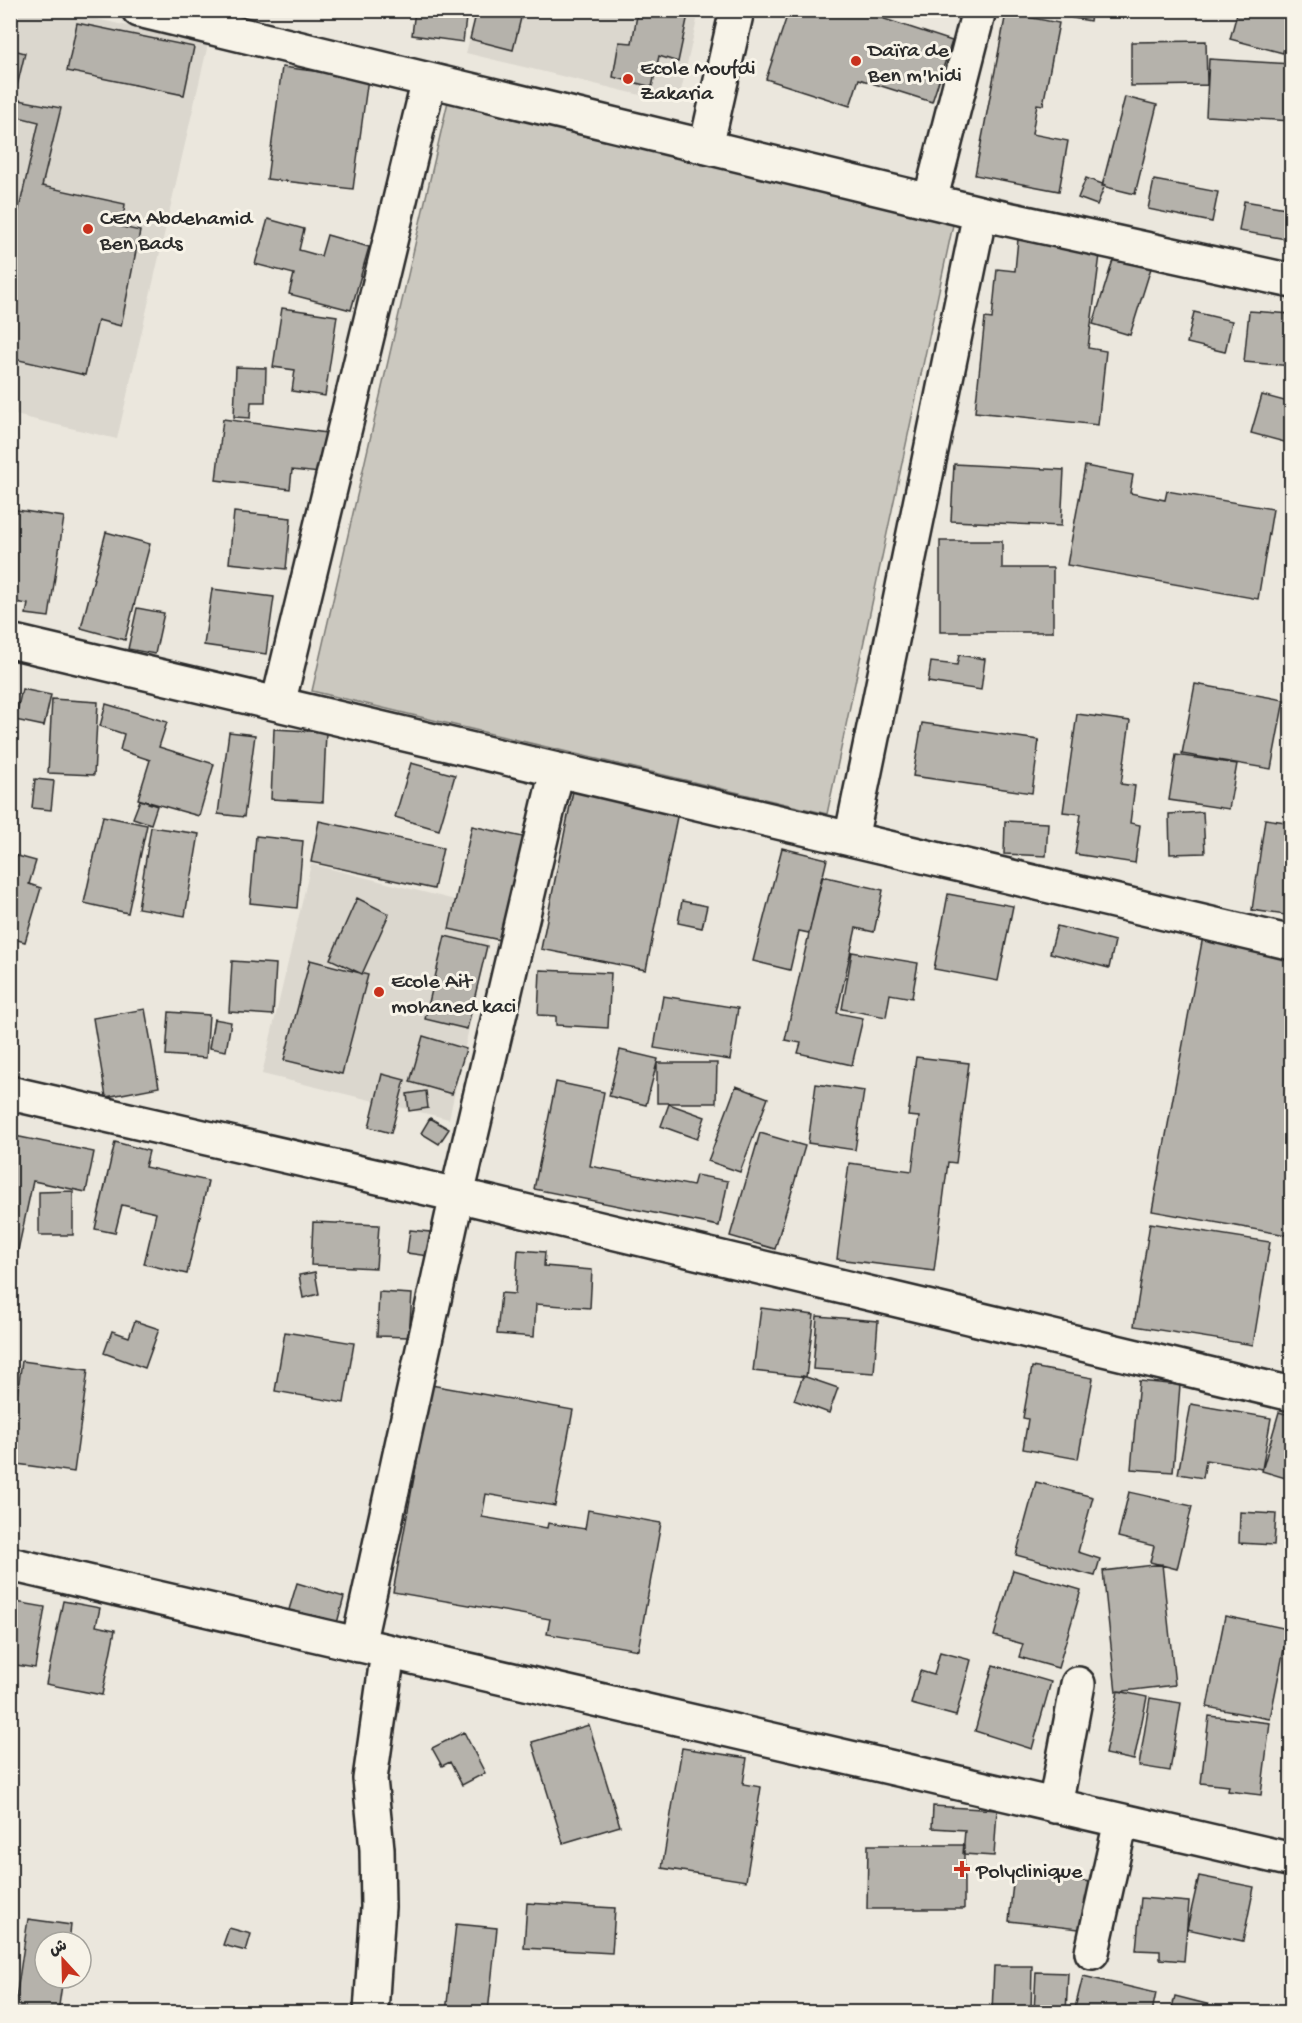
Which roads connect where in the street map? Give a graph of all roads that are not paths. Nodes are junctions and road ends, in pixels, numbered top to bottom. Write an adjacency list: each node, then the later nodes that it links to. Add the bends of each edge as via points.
1 (138, 10): 4 (street)
2 (737, 10): 5 (street)
3 (979, 10): 6 (street)
4 (429, 80): 5 (street); 10 (street)
5 (706, 147): 6 (street)
6 (930, 201): 7 (street)
7 (980, 213): 8 (street); 12 (street)
8 (1292, 282)
9 (10, 641): 10 (street)
10 (278, 704): 11 (street)
11 (557, 770): 12 (street); 15 (street)
12 (851, 839): 13 (street)
13 (1292, 943)
14 (10, 1093): 15 (street)
15 (457, 1195): 16 (street); 18 (street)
16 (1292, 1394)
17 (10, 1564): 18 (street)
18 (373, 1648): 20 (street); 24 (street, via 370,1779 378,1907)
19 (1078, 1684): 20 (street)
20 (1055, 1806): 21 (street)
21 (1121, 1821): 22 (street); 23 (street)
22 (1292, 1860)
23 (1092, 1952)
24 (371, 2013)

